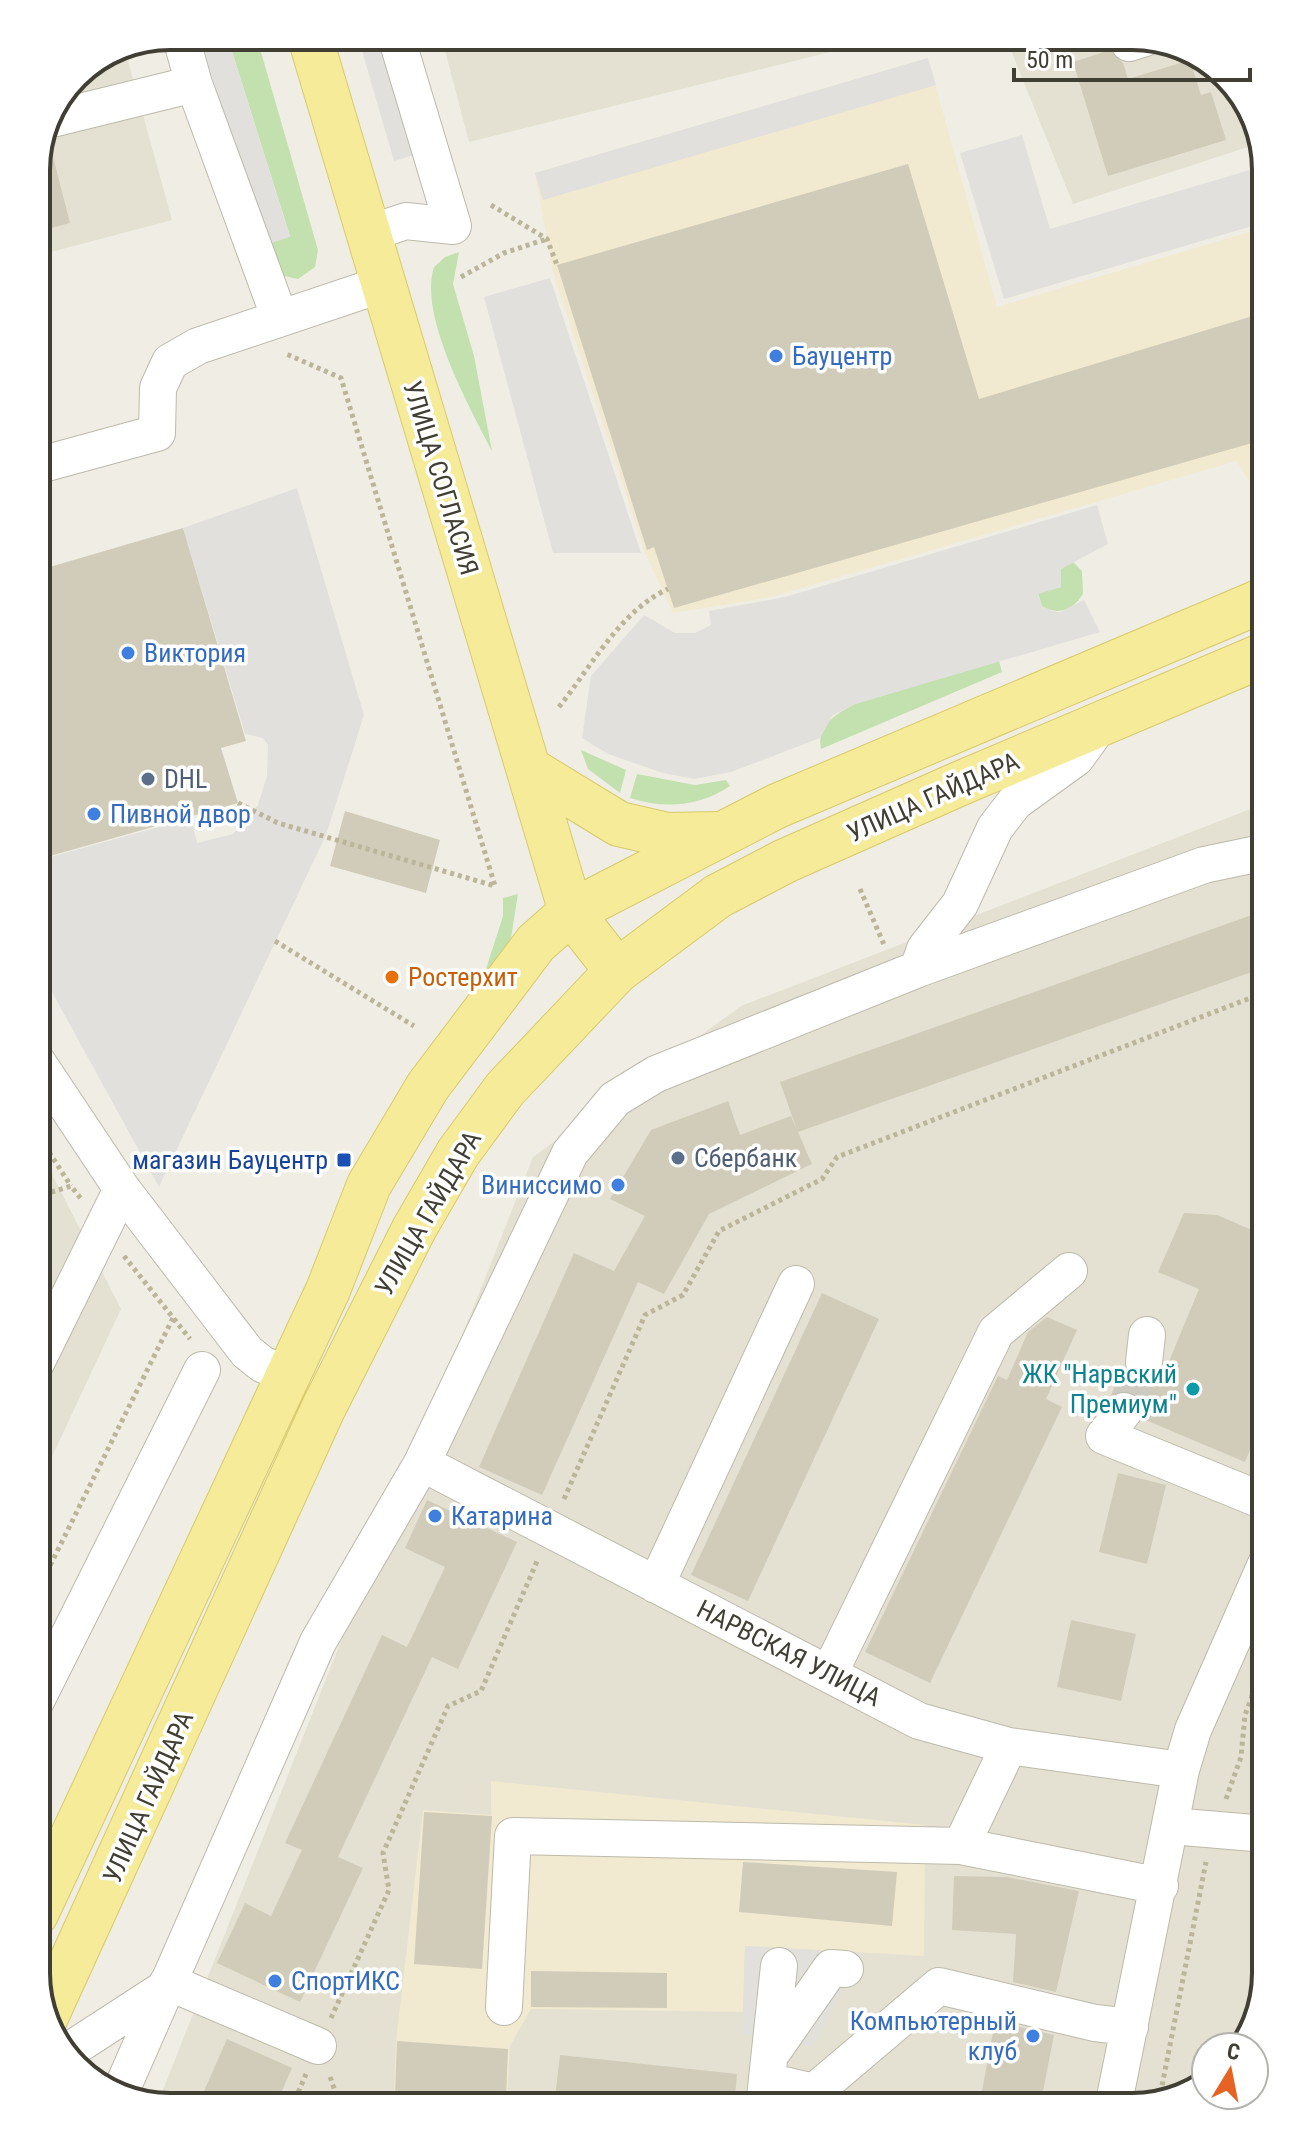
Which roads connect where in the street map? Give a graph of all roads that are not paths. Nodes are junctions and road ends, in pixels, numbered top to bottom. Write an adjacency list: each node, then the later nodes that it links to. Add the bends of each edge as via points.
1 (184, 50): 4 (street)
2 (314, 50): 6 (main road, УЛИЦА СОГЛАСИЯ)
3 (400, 50): 6 (street, via 453,226 406,221)
4 (194, 84): 5 (street); 7 (street)
5 (63, 116)
6 (375, 258): 7 (street); 12 (main road, УЛИЦА СОГЛАСИЯ)
7 (277, 333): 8 (street, via 198,346 170,362 158,388 157,433)
8 (50, 462)
9 (1252, 605): 13 (main road, УЛИЦА ГАЙДАРА)
10 (1252, 660): 11 (main road, УЛИЦА ГАЙДАРА)
11 (1102, 722): 16 (main road, УЛИЦА ГАЙДАРА, via 785,861 718,896); 17 (street, via 1076,758 1015,802 995,828 960,904)
12 (529, 769): 13 (main road, via 619,824 667,835); 15 (main road, УЛИЦА СОГЛАСИЯ)
13 (720, 834): 15 (main road, УЛИЦА ГАЙДАРА)
14 (1252, 855): 17 (street, via 1204,865)
15 (571, 912): 16 (main road); 24 (main road, УЛИЦА ГАЙДАРА, via 536,943 489,1001 396,1135)
16 (617, 971): 42 (main road, УЛИЦА ГАЙДАРА, via 505,1089 458,1153 414,1229 323,1409)
17 (908, 973): 26 (street, via 656,1074 615,1099 570,1153)
18 (50, 1081): 19 (street)
19 (122, 1189): 22 (street); 24 (street, via 247,1352)
20 (1069, 1271): 31 (street, via 996,1332)
21 (796, 1284): 28 (street)
22 (50, 1335)
23 (201, 1361): 30 (street)
24 (287, 1375): 37 (main road, УЛИЦА ГАЙДАРА)
25 (1124, 1411): 27 (street, via 1104,1436)
26 (422, 1463): 28 (street, НАРВСКАЯ УЛИЦА); 41 (street, via 318,1642)
27 (1252, 1496)
28 (656, 1585): 31 (street, НАРВСКАЯ УЛИЦА)
29 (1252, 1596): 33 (street)
30 (50, 1672)
31 (829, 1674): 32 (street, НАРВСКАЯ УЛИЦА, via 919,1721)
32 (1009, 1746): 33 (street, НАРВСКАЯ УЛИЦА); 36 (street)
33 (1181, 1770): 34 (street)
34 (1171, 1826): 35 (street); 38 (street)
35 (1252, 1833)
36 (961, 1846): 38 (street); 43 (street, via 513,1836)
37 (50, 1884)
38 (1160, 1886): 44 (street)
39 (779, 1966): 47 (street)
40 (845, 1969): 47 (street, via 831,1968)
41 (166, 1985): 45 (street); 46 (street); 48 (street)
42 (53, 2001)
43 (504, 2007)
44 (1130, 2027): 47 (street, via 939,1986 814,2092); 49 (street)
45 (75, 2046)
46 (318, 2046)
47 (767, 2081)
48 (124, 2084)
49 (1116, 2093)

